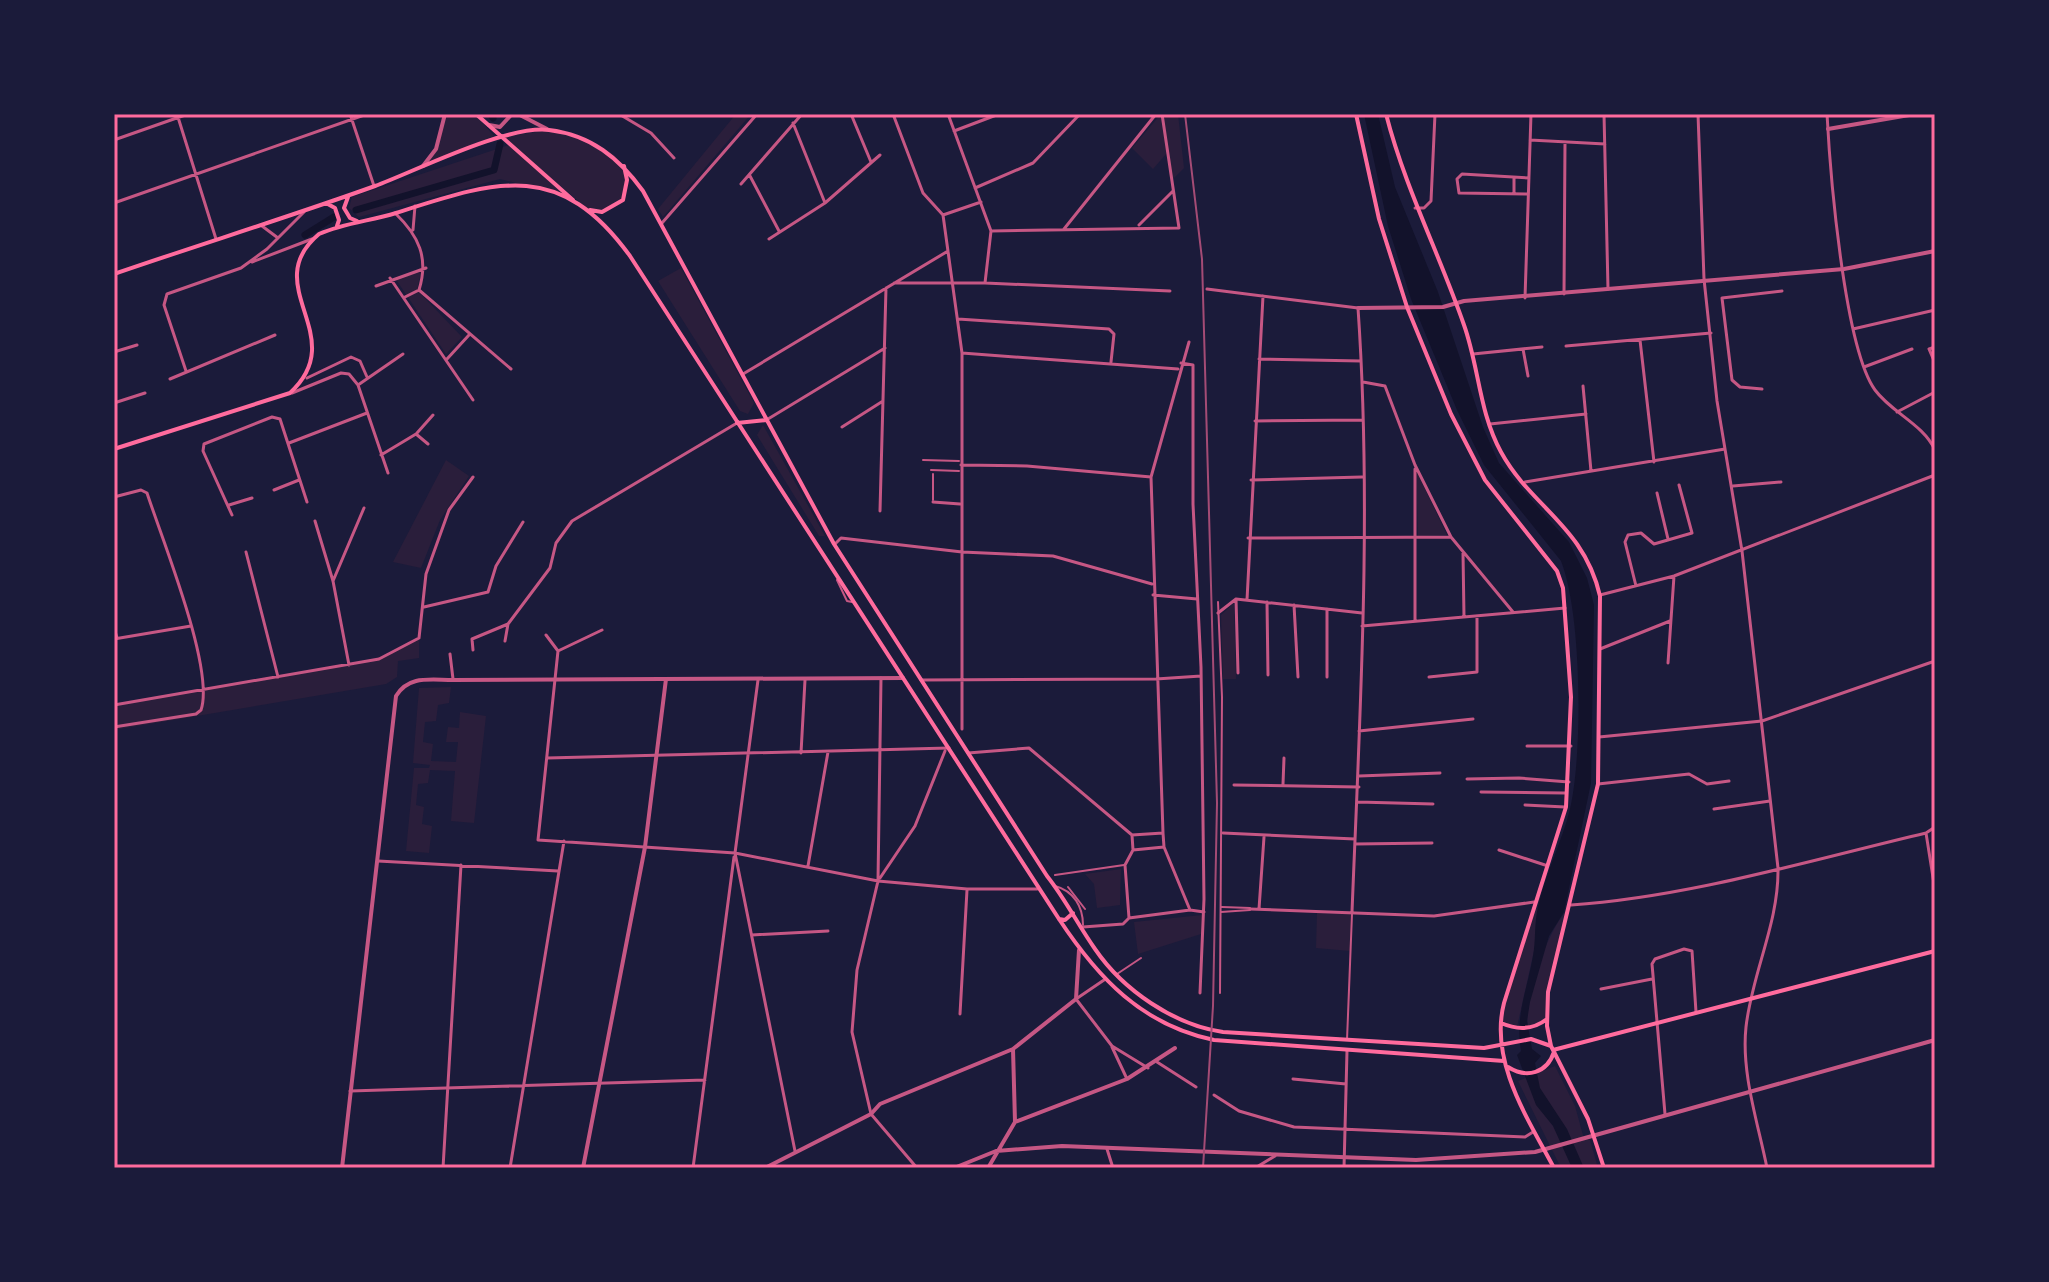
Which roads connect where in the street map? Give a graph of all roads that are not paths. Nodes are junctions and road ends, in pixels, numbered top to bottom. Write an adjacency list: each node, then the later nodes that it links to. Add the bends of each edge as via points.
1 (188, 114): 25 (street)
2 (367, 114): 26 (street)
3 (445, 114): 41 (street, via 436,149)
4 (476, 114): 28 (main road)
5 (512, 114): 28 (street, via 500,127)
6 (518, 114): 30 (street)
7 (619, 114): 38 (street, via 651,133)
8 (757, 114): 65 (street)
9 (802, 114): 27 (street)
10 (851, 114): 39 (street)
11 (893, 114): 63 (street, via 923,193)
12 (948, 114): 31 (street)
13 (999, 114): 31 (street)
14 (1079, 114): 48 (street, via 1033,163)
15 (1156, 114): 69 (street)
16 (1162, 114): 49 (street)
17 (1356, 114): 100 (main road, via 1379,219)
18 (1386, 114): 59 (main road)
19 (1435, 114): 59 (street, via 1431,201)
20 (1531, 114): 34 (street)
21 (1604, 114): 36 (street)
22 (1698, 114): 84 (street)
23 (1827, 114): 29 (street)
24 (1915, 114): 29 (street)
25 (177, 116): 33 (street); 42 (street)
26 (351, 116): 42 (street); 47 (street)
27 (793, 123): 43 (street); 57 (street)
28 (487, 124): 32 (main road)
29 (1828, 129): 81 (street)
30 (549, 130): 32 (main road); 40 (main road, via 598,146)
31 (954, 131): 48 (street)
32 (503, 137): 41 (main road); 53 (main road)
33 (114, 140)
34 (1530, 140): 35 (street); 45 (street)
35 (1565, 142): 36 (street); 95 (street)
36 (1605, 144): 91 (street)
37 (880, 155): 39 (street)
38 (674, 158)
39 (871, 162): 57 (street)
40 (624, 165): 61 (main road, via 623,200 602,212); 65 (main road)
41 (420, 169): 47 (main road)
42 (197, 175): 55 (street); 74 (street)
43 (750, 176): 46 (street); 71 (street)
44 (1514, 177): 45 (street); 50 (street); 50 (street, via 1462,174 1456,188 1459,193)
45 (1529, 178): 51 (street)
46 (741, 184)
47 (374, 186): 52 (main road)
48 (975, 188): 54 (street)
49 (1173, 191): 68 (street); 68 (street, via 1179,228)
50 (1514, 194): 51 (street)
51 (1528, 194): 98 (street)
52 (349, 195): 56 (main road); 64 (main road, via 344,208)
53 (574, 201): 58 (main road, via 505,183); 61 (main road)
54 (981, 202): 63 (street); 72 (street)
55 (114, 203)
56 (326, 203): 60 (main road); 67 (main road, via 335,208)
57 (825, 203): 71 (street)
58 (415, 206): 62 (main road); 70 (street)
59 (1415, 208): 99 (main road)
60 (307, 209): 66 (main road); 73 (street)
61 (588, 209): 155 (main road, via 630,256)
62 (395, 213): 64 (main road); 70 (street)
63 (943, 215): 77 (street)
64 (360, 222): 67 (main road)
65 (662, 223): 132 (main road)
66 (259, 225): 73 (street); 74 (main road)
67 (337, 226): 75 (main road)
68 (1137, 227): 69 (street)
69 (1064, 229): 72 (street)
70 (413, 230): 80 (street)
71 (779, 231): 76 (street)
72 (991, 231): 87 (street)
73 (278, 238): 79 (street)
74 (216, 239): 82 (main road)
75 (313, 239): 79 (street); 135 (main road, via 298,269 314,346)
76 (769, 239)
77 (948, 251): 85 (street); 86 (street)
78 (1935, 251): 81 (street)
79 (249, 262): 130 (street, via 167,294 164,305)
80 (426, 268): 83 (street); 92 (street)
81 (1844, 269): 84 (street); 104 (street)
82 (114, 274)
83 (390, 278): 88 (street); 97 (street)
84 (1704, 279): 91 (street); 105 (street)
85 (894, 283): 86 (street); 89 (street)
86 (954, 283): 87 (street); 103 (street)
87 (985, 283): 93 (street)
88 (376, 286)
89 (886, 288): 114 (street); 132 (street)
90 (1207, 289): 96 (street)
91 (1608, 289): 95 (street)
92 (419, 290): 97 (street); 106 (street)
93 (1170, 291)
94 (1782, 291): 141 (street, via 1722,298 1732,380 1737,386)
95 (1564, 294): 98 (street)
96 (1263, 296): 101 (street); 122 (street)
97 (405, 297): 121 (street)
98 (1525, 298): 99 (street)
99 (1455, 302): 100 (street); 120 (main road)
100 (1407, 307): 101 (street); 218 (main road, via 1472,459 1557,571)
101 (1358, 308): 123 (street)
102 (1935, 310): 104 (street)
103 (958, 319): 118 (street); 124 (street, via 1109,329 1114,334)
104 (1853, 329): 127 (street)
105 (1711, 333): 108 (street); 162 (street)
106 (470, 334): 121 (street); 128 (street)
107 (275, 335): 130 (street)
108 (1640, 340): 111 (street); 166 (street)
109 (1189, 342): 125 (street)
110 (137, 345): 117 (street)
111 (1566, 346)
112 (1542, 347): 115 (street)
113 (1935, 347): 126 (street, via 1929,349)
114 (885, 348): 146 (street); 152 (street)
115 (1523, 349): 120 (street); 133 (street)
116 (1912, 349): 127 (street)
117 (114, 352)
118 (962, 353): 124 (street); 167 (street)
119 (403, 354): 134 (street)
120 (1473, 354): 156 (main road)
121 (447, 359): 145 (street)
122 (1259, 359): 123 (street); 154 (street)
123 (1361, 361): 138 (street)
124 (1111, 362): 129 (street)
125 (1181, 363): 129 (street); 211 (street, via 1193,365)
126 (1935, 363)
127 (1864, 367): 148 (street, via 1875,390)
128 (511, 369)
129 (1179, 369): 174 (street)
130 (186, 371): 136 (street)
131 (319, 372): 134 (street, via 351,357 360,361); 135 (street); 137 (street)
132 (743, 374): 152 (main road)
133 (1528, 376)
134 (367, 377): 139 (street)
135 (307, 378): 144 (main road)
136 (170, 379)
137 (320, 382): 139 (street, via 345,373); 144 (street)
138 (1361, 382): 153 (street); 168 (street, via 1385,386)
139 (358, 385): 149 (street)
140 (1583, 386): 150 (street)
141 (1762, 389)
142 (1935, 392): 148 (street)
143 (145, 393): 147 (street)
144 (290, 393): 161 (main road)
145 (473, 400)
146 (883, 401): 157 (street); 191 (street)
147 (114, 403)
148 (1897, 412): 163 (street, via 1930,438)
149 (367, 413): 159 (street); 164 (street)
150 (1586, 414): 156 (street); 170 (street)
151 (433, 415): 158 (street)
152 (767, 420): 155 (main road); 200 (main road)
153 (1363, 420): 154 (street); 175 (street)
154 (1255, 421): 177 (street)
155 (737, 423): 227 (street, via 572,521 556,543 550,568); 251 (main road)
156 (1488, 424): 178 (main road, via 1502,454)
157 (842, 427)
158 (416, 434): 160 (street); 164 (street)
159 (288, 444): 176 (street); 189 (street, via 277,416 204,444)
160 (428, 444)
161 (114, 449)
162 (1725, 449): 166 (street); 181 (street)
163 (1935, 450)
164 (381, 455): 171 (street)
165 (923, 460): 167 (street)
166 (1654, 462): 170 (street)
167 (961, 463): 169 (street); 174 (street)
168 (1415, 465): 195 (street); 197 (street)
169 (961, 471): 187 (street, via 932,472); 188 (street)
170 (1591, 471): 178 (street)
171 (388, 473)
172 (1935, 475): 201 (street)
173 (473, 477): 217 (street, via 445,522 426,574)
174 (1151, 477): 207 (street)
175 (1362, 477): 177 (street); 199 (street)
176 (299, 480): 182 (street); 186 (street)
177 (1251, 480): 196 (street)
178 (1525, 482): 210 (main road, via 1576,538)
179 (1781, 482): 181 (street)
180 (1679, 485): 198 (street, via 1692,533)
181 (1731, 486): 201 (street)
182 (274, 490)
183 (1657, 493): 198 (street)
184 (114, 497): 228 (street, via 147,493)
185 (252, 498): 189 (street)
186 (307, 502)
187 (933, 502): 188 (street)
188 (960, 504): 203 (street)
189 (228, 506): 192 (street)
190 (364, 508): 206 (street)
191 (880, 511)
192 (232, 515)
193 (315, 521): 206 (street)
194 (523, 522): 217 (street, via 486,594)
195 (1451, 537): 197 (street); 204 (street)
196 (1248, 538): 199 (street); 213 (street)
197 (1416, 539): 199 (street); 225 (street)
198 (1668, 539): 208 (street, via 1650,543 1641,533 1625,538)
199 (1362, 540): 222 (street)
200 (834, 544): 203 (street, via 841,538); 257 (main road)
201 (1742, 551): 205 (street); 262 (street)
202 (246, 552): 245 (street)
203 (962, 552): 207 (street, via 1053,556); 258 (street)
204 (1463, 552): 220 (street); 224 (street)
205 (1674, 576): 208 (street); 226 (street)
206 (333, 581): 241 (street)
207 (1152, 584): 209 (street)
208 (1636, 586): 210 (street)
209 (1153, 595): 211 (street); 253 (street)
210 (1600, 596): 235 (main road)
211 (1197, 599): 244 (street)
212 (1236, 599): 213 (street); 221 (street); 242 (street)
213 (1247, 600): 215 (street)
214 (1218, 602): 221 (street)
215 (1267, 602): 216 (street); 243 (street)
216 (1294, 605): 219 (street); 246 (street)
217 (424, 607): 241 (street, via 419,638 379,659)
218 (1565, 608): 220 (street); 268 (main road)
219 (1327, 609): 222 (street); 247 (street)
220 (1513, 612): 223 (street)
221 (1218, 613): 297 (street)
222 (1362, 613): 229 (street)
223 (1477, 616): 224 (street); 248 (street, via 1477,672)
224 (1464, 617): 225 (street)
225 (1415, 621): 229 (street)
226 (1670, 621): 235 (street); 240 (street)
227 (508, 624): 234 (street); 236 (street, via 472,639)
228 (191, 626): 233 (street); 259 (street)
229 (1362, 626): 265 (street)
230 (114, 628): 233 (street)
231 (602, 630): 237 (street)
232 (546, 635): 237 (street)
233 (116, 638)
234 (505, 641)
235 (1600, 649): 266 (main road)
236 (473, 650)
237 (558, 651): 249 (street)
238 (450, 654): 254 (street)
239 (1935, 661): 262 (street)
240 (1668, 663)
241 (349, 665): 245 (street)
242 (1238, 673)
243 (1268, 675)
244 (1201, 676): 253 (street); 331 (street)
245 (278, 677): 259 (street)
246 (1298, 677)
247 (1327, 677)
248 (1429, 677)
249 (555, 678): 252 (street); 254 (street); 276 (street)
250 (881, 678): 251 (street); 256 (street); 269 (street)
251 (904, 678): 270 (main road)
252 (666, 679): 255 (street); 275 (street)
253 (1156, 679): 258 (street); 296 (street)
254 (453, 680): 309 (street, via 410,680 396,696)
255 (758, 680): 256 (street); 274 (street)
256 (805, 680): 272 (street)
257 (920, 680): 258 (street); 273 (main road)
258 (961, 681): 264 (street)
259 (204, 689): 260 (street); 263 (street, via 196,714)
260 (114, 705)
261 (1473, 719): 265 (street)
262 (1762, 721): 266 (street); 289 (street)
263 (114, 727)
264 (962, 729)
265 (1359, 731): 279 (street)
266 (1599, 737): 284 (main road)
267 (1527, 746): 268 (street)
268 (1571, 746): 282 (main road)
269 (879, 750): 270 (street); 271 (street); 317 (street)
270 (947, 750): 317 (street, via 915,826); 321 (main road)
271 (828, 752): 272 (street); 313 (street)
272 (801, 753): 274 (street)
273 (968, 753): 299 (street, via 1029,748); 316 (main road)
274 (749, 755): 275 (street); 308 (street)
275 (658, 757): 276 (street); 304 (street)
276 (547, 758): 301 (street, via 538,840)
277 (1284, 758): 283 (street)
278 (1440, 773): 279 (street)
279 (1359, 776): 286 (street)
280 (1467, 779): 282 (street)
281 (1729, 781): 284 (street, via 1707,784 1689,774)
282 (1569, 782): 288 (main road)
283 (1283, 784): 285 (street); 286 (street)
284 (1598, 784): 324 (main road)
285 (1234, 785)
286 (1359, 787): 290 (street)
287 (1481, 792): 288 (street)
288 (1567, 793): 293 (main road)
289 (1770, 800): 294 (street); 314 (street)
290 (1358, 802): 291 (street); 302 (street)
291 (1433, 804)
292 (1525, 805): 293 (street)
293 (1566, 807): 312 (main road)
294 (1714, 809)
295 (1935, 827): 298 (street)
296 (1163, 833): 299 (street); 305 (street)
297 (1223, 833): 300 (street); 325 (street)
298 (1926, 833): 314 (street); 322 (street)
299 (1132, 835): 306 (street)
300 (1264, 837): 302 (street); 328 (street)
301 (564, 841): 304 (street); 315 (street)
302 (1355, 842): 303 (street); 333 (street)
303 (1432, 843)
304 (645, 847): 308 (street); 369 (street)
305 (1164, 847): 306 (street); 329 (street)
306 (1133, 850): 311 (street)
307 (1499, 850): 312 (street)
308 (735, 853): 313 (street); 338 (street); 368 (street)
309 (378, 861): 310 (street); 374 (street)
310 (461, 865): 315 (street); 373 (street)
311 (1125, 865): 316 (street); 334 (street)
312 (1545, 865): 323 (main road)
313 (808, 868): 317 (street)
314 (1778, 868): 324 (street); 348 (street, via 1776,905)
315 (559, 871): 371 (street)
316 (1047, 876): 318 (main road)
317 (878, 881): 320 (street); 377 (street, via 857,970 852,1032)
318 (1054, 885): 330 (main road); 336 (street, via 1066,889 1083,910)
319 (1068, 887): 326 (street)
320 (967, 889): 321 (street); 351 (street)
321 (1040, 889): 335 (main road)
322 (1935, 890)
323 (1534, 902): 333 (street, via 1434,916); 353 (main road)
324 (1571, 905): 352 (main road, via 1548,992)
325 (1220, 907): 327 (street); 332 (street)
326 (1085, 909)
327 (1250, 909): 328 (street); 332 (street)
328 (1259, 909): 333 (street)
329 (1190, 910): 331 (street); 334 (street)
330 (1074, 911): 335 (main road, via 1070,918); 336 (main road)
331 (1204, 912): 346 (street)
332 (1220, 912): 347 (street)
333 (1352, 912): 356 (street)
334 (1129, 918): 336 (street, via 1123,924)
335 (1059, 919): 339 (main road)
336 (1083, 927): 342 (main road)
337 (828, 931): 338 (street)
338 (752, 935): 387 (street)
339 (1079, 950): 344 (main road); 349 (street)
340 (1935, 951): 348 (main road)
341 (1141, 958): 342 (street)
342 (1116, 975): 356 (main road, via 1196,1026)
343 (1654, 979): 345 (street); 350 (street, via 1655,959 1689,948); 354 (street)
344 (1104, 980): 349 (street); 362 (main road, via 1156,1020 1199,1037)
345 (1601, 989)
346 (1200, 993)
347 (1220, 993)
348 (1752, 997): 350 (main road); 375 (street, via 1745,1054)
349 (1076, 999): 357 (street); 360 (street)
350 (1696, 1012): 354 (main road)
351 (960, 1014)
352 (1547, 1019): 353 (main road, via 1537,1026); 361 (main road)
353 (1501, 1023): 358 (main road)
354 (1658, 1023): 361 (main road); 378 (street)
355 (1935, 1040): 375 (street)
356 (1347, 1041): 358 (main road)
357 (1112, 1046): 365 (street); 366 (street)
358 (1501, 1046): 361 (main road, via 1540,1040); 364 (main road)
359 (1175, 1048): 363 (street)
360 (1013, 1049): 377 (street, via 931,1080 880,1104); 379 (street)
361 (1553, 1049): 364 (main road, via 1548,1065 1538,1072 1517,1072); 383 (main road)
362 (1347, 1051): 364 (main road); 370 (street)
363 (1157, 1062): 365 (street); 372 (street)
364 (1505, 1063): 380 (main road)
365 (1148, 1068): 366 (street)
366 (1127, 1079): 379 (street)
367 (1293, 1079): 370 (street)
368 (705, 1080): 369 (street); 395 (street)
369 (601, 1084): 371 (street); 394 (street)
370 (1346, 1084): 381 (street)
371 (524, 1086): 373 (street); 393 (street)
372 (1196, 1087)
373 (449, 1088): 374 (street); 392 (street)
374 (350, 1091): 391 (street)
375 (1752, 1092): 378 (street); 405 (street)
376 (1214, 1095): 381 (street, via 1268,1122)
377 (871, 1114): 387 (street); 397 (street)
378 (1665, 1114): 383 (street)
379 (1015, 1122): 382 (street)
380 (1535, 1129): 381 (street, via 1525,1137); 386 (main road)
381 (1345, 1130): 390 (street)
382 (1008, 1133): 385 (street); 388 (street)
383 (1594, 1133): 386 (street); 404 (main road)
384 (1107, 1147): 385 (street); 389 (street); 400 (street)
385 (1008, 1149): 388 (street)
386 (1544, 1149): 390 (street, via 1490,1156); 403 (main road)
387 (795, 1151): 396 (street)
388 (996, 1151): 398 (street); 399 (street)
389 (1275, 1156): 390 (street); 401 (street)
390 (1344, 1159): 402 (street)
391 (342, 1168)
392 (443, 1168)
393 (510, 1168)
394 (583, 1168)
395 (693, 1168)
396 (765, 1168)
397 (917, 1168)
398 (954, 1168)
399 (988, 1168)
400 (1113, 1168)
401 (1255, 1168)
402 (1344, 1168)
403 (1554, 1168)
404 (1604, 1168)
405 (1767, 1168)

